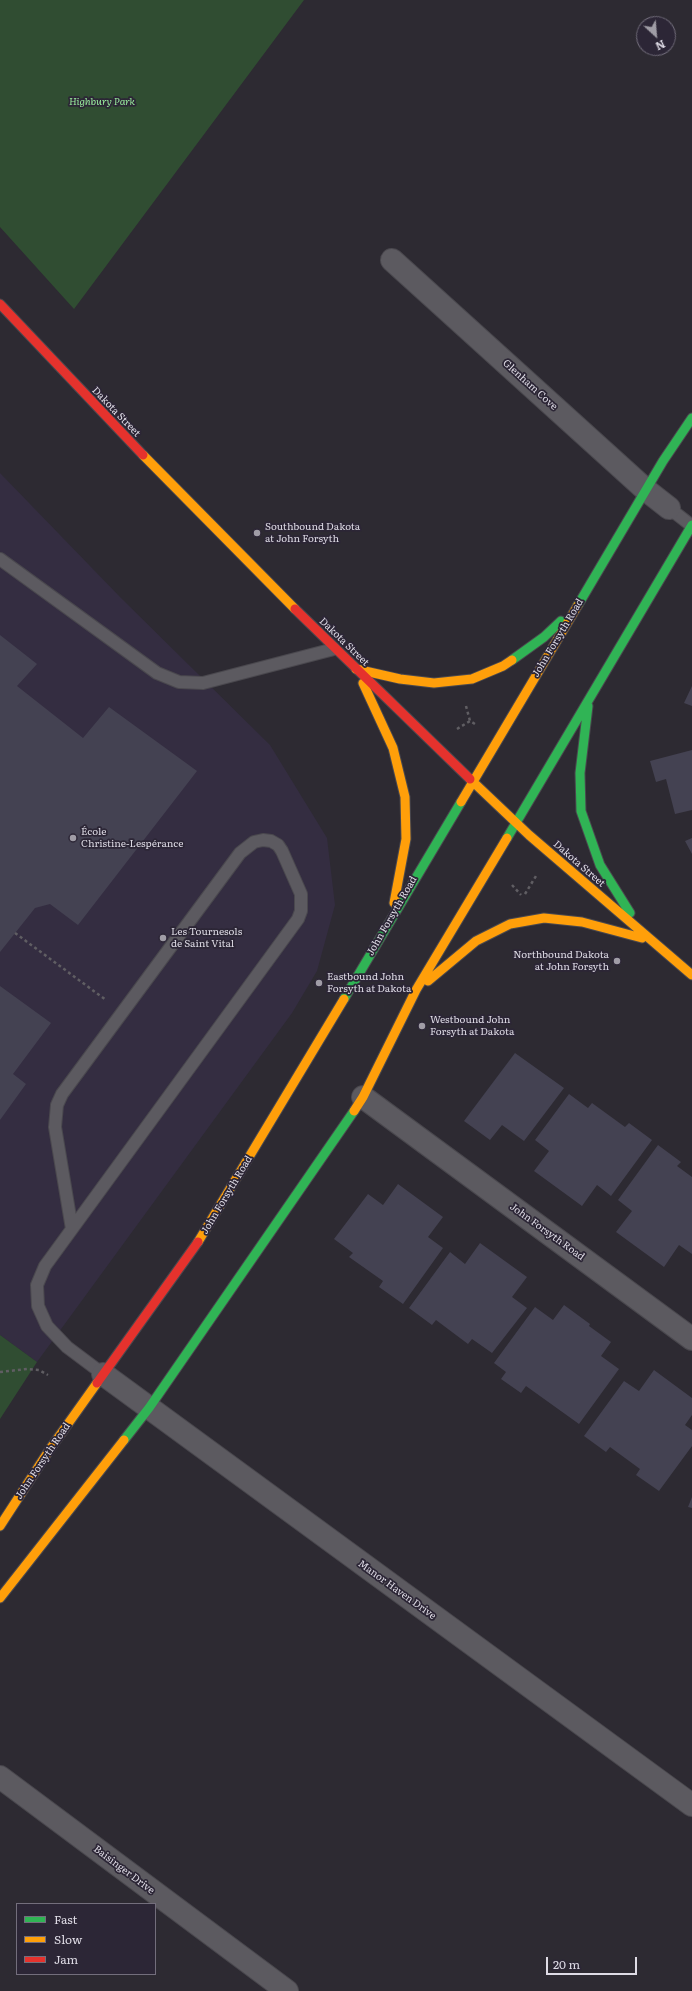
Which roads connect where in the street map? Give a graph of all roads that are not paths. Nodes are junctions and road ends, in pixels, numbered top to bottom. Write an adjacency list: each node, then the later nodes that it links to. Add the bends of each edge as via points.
1 (392, 260): 4 (street, Glenham Cove)
2 (0, 304): 9 (street, Dakota Street, via 133,446)
3 (692, 418): 4 (street, John Forsyth Road)
4 (646, 490): 5 (street, Glenham Cove); 8 (street, John Forsyth Road)
5 (669, 508): 6 (lane)
6 (692, 525): 11 (street)
7 (0, 559): 9 (lane, via 157,673 179,682 203,683)
8 (575, 609): 10 (street, via 544,637 502,666 472,679 434,683 400,679); 12 (street, John Forsyth Road)
9 (334, 649): 10 (street, Dakota Street)
10 (356, 669): 12 (street, Dakota Street); 14 (street, via 393,748 405,797 406,839)
11 (590, 698): 13 (street); 15 (street, via 580,773 581,811 600,865 623,904)
12 (472, 782): 13 (street, Dakota Street); 14 (street, John Forsyth Road)
13 (515, 822): 15 (street, Dakota Street); 17 (street)
14 (390, 920): 21 (street, John Forsyth Road, via 206,1231)
15 (650, 940): 16 (street, Dakota Street); 17 (street, via 582,922 544,918 510,924 476,941)
16 (692, 975)
17 (416, 990): 18 (street)
18 (363, 1097): 20 (street, John Forsyth Road); 22 (street)
19 (72, 1229): 19 (lane, via 298,919 302,911 301,894 278,845 271,840 263,840 246,847 240,854 62,1094 57,1105 55,1127); 21 (lane, via 40,1275 37,1285 38,1306 54,1335)
20 (692, 1339)
21 (103, 1374): 22 (street, Manor Haven Drive); 23 (street, John Forsyth Road)
22 (149, 1408): 24 (street); 26 (street, Manor Haven Drive)
23 (0, 1526)
24 (0, 1598)
25 (0, 1777): 27 (street, Baisinger Drive)
26 (692, 1805)
27 (288, 1991)

